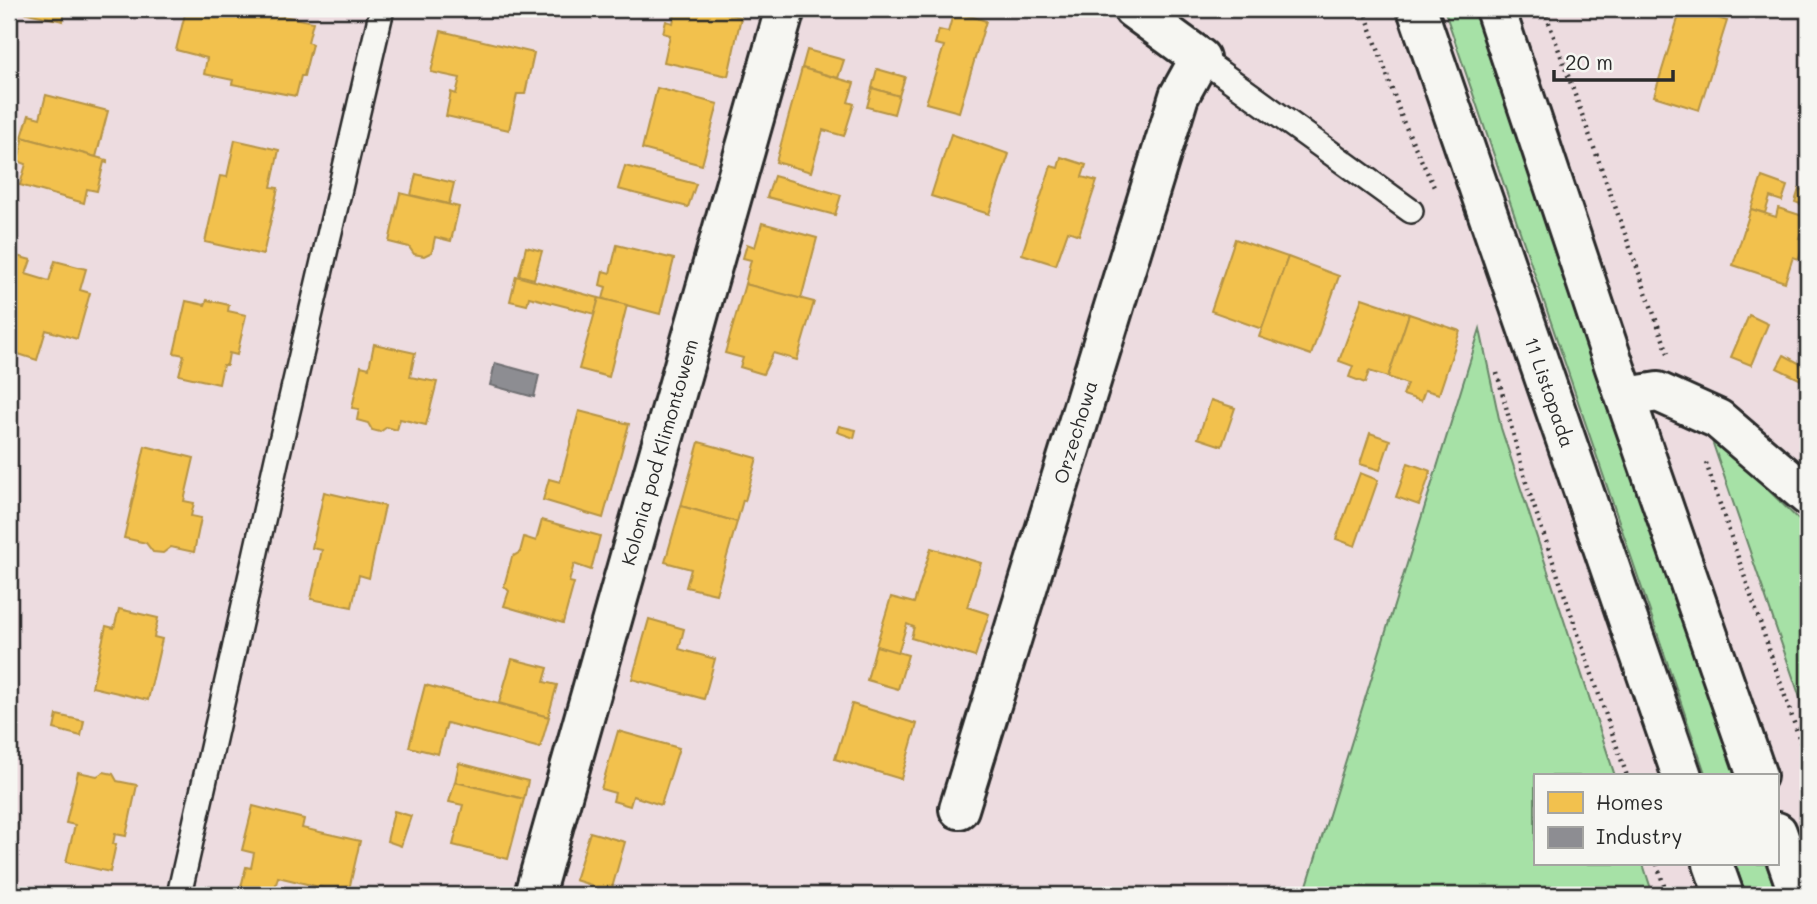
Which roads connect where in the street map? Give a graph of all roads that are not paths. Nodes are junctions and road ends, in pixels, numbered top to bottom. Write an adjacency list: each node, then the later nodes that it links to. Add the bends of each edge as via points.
1 (382, 9): 15 (lane)
2 (785, 9): 16 (street, Kolonia pod Klimontowem)
3 (1133, 9): 6 (street)
4 (1417, 9): 10 (street, 11 Listopada)
5 (1494, 9): 8 (street)
6 (1200, 58): 7 (lane); 12 (street, Orzechowa, via 1179,96)
7 (1411, 211)
8 (1626, 397): 9 (street, via 1658,392 1718,419); 11 (street)
9 (1808, 496)
10 (1681, 774)
11 (1756, 774)
12 (959, 809)
13 (1778, 835): 18 (street)
14 (1714, 866): 17 (street)
15 (179, 895)
16 (534, 895)
17 (1724, 895)
18 (1799, 895)

